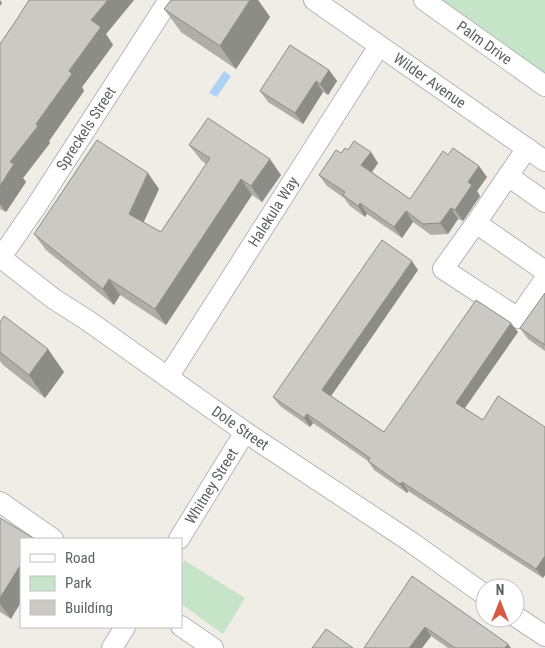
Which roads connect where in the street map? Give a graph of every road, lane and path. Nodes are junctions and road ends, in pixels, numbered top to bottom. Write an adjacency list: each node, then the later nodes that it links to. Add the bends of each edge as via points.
1 (169, 0): 11 (street, Spreckels Street)
2 (314, 0): 4 (street, Wilder Avenue)
3 (424, 0): 5 (street, Palm Drive)
4 (379, 46): 6 (street, Wilder Avenue); 14 (street, Halekula Way)
5 (545, 86)
6 (527, 148): 7 (street, Wilder Avenue); 8 (street)
7 (545, 161)
8 (508, 176): 9 (street); 10 (street)
9 (545, 202)
10 (476, 224): 12 (street); 13 (street, via 443,268 518,318)
11 (0, 257): 14 (street, Dole Street, via 54,299)
12 (545, 271)
13 (545, 280)
14 (168, 377): 15 (street, Dole Street)
15 (245, 432): 18 (street, Whitney Street); 19 (street, Dole Street)
16 (0, 502): 17 (street)
17 (52, 538)
18 (180, 538)
19 (475, 587)
20 (525, 623): 23 (street)
21 (182, 627): 25 (street)
22 (124, 628): 24 (street)
23 (545, 636)
24 (112, 648)
25 (213, 648)

